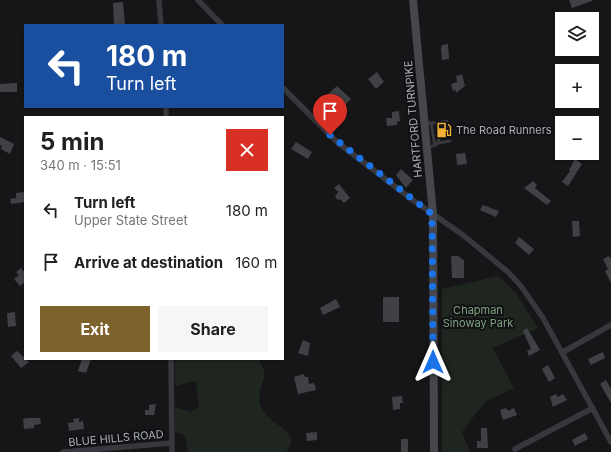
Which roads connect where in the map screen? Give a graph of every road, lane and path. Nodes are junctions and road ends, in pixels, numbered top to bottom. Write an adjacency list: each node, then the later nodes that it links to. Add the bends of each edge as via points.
1 (159, 0): 4 (street)
2 (198, 0): 5 (street)
3 (413, 0): 7 (main road, HARTFORD TURNPIKE)
4 (161, 24)
5 (221, 24)
6 (284, 89): 11 (street, via 337,142)
7 (428, 123): 9 (lane, via 438,123 441,135); 10 (main road, HARTFORD TURNPIKE)
8 (450, 141): 9 (lane)
9 (439, 143): 10 (lane)
10 (431, 147): 11 (main road, HARTFORD TURNPIKE)
11 (432, 214): 13 (street, via 487,255 521,286); 21 (main road, HARTFORD TURNPIKE)
12 (611, 325): 13 (street)
13 (563, 352): 15 (street)
14 (171, 360): 17 (street)
15 (593, 408): 16 (street); 18 (street)
16 (611, 442)
17 (172, 443): 19 (street, BLUE HILLS ROAD); 20 (street)
18 (515, 449)
19 (63, 452)
20 (172, 452)
21 (434, 452)

